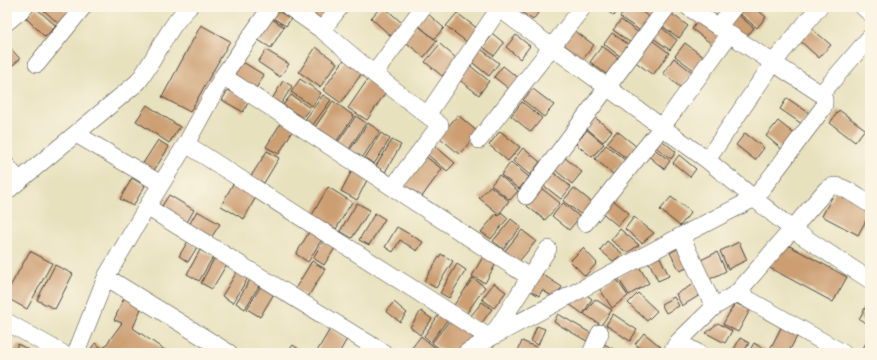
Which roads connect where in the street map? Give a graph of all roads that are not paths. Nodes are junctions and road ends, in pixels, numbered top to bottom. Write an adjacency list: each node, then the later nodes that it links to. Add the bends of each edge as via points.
1 (25, 7): 16 (street)
2 (83, 7): 22 (street)
3 (189, 7): 29 (street, via 138,82)
4 (270, 7): 24 (street)
5 (288, 7): 17 (street)
6 (340, 7): 17 (street)
7 (423, 7): 23 (street)
8 (498, 7): 20 (street); 27 (street)
9 (583, 7): 20 (street)
10 (666, 7): 25 (street)
11 (688, 7): 18 (street)
12 (734, 7): 18 (street)
13 (819, 7): 21 (street)
14 (863, 7): 15 (street)
15 (870, 13)
16 (7, 22)
17 (322, 30): 23 (street)
18 (724, 31): 21 (street); 28 (street)
19 (870, 38): 26 (street)
20 (551, 46): 25 (street); 30 (street)
21 (774, 63): 26 (street); 32 (street)
22 (37, 64)
23 (374, 74): 27 (street)
24 (223, 76): 31 (street); 36 (street)
25 (608, 88): 28 (street); 37 (street)
26 (821, 94): 38 (street, via 825,102 823,108)
27 (427, 115): 36 (street, via 440,125)
28 (662, 127): 32 (street); 41 (street)
29 (76, 134): 34 (street); 35 (street)
30 (479, 140)
31 (186, 144): 34 (street); 52 (street)
32 (707, 160): 38 (street)
33 (7, 166): 35 (street)
34 (161, 184): 40 (street)
35 (13, 186)
36 (393, 187): 46 (street)
37 (526, 196)
38 (755, 198): 42 (street); 43 (street)
39 (870, 204): 42 (street, via 843,188 831,186)
40 (147, 207): 45 (street); 57 (street)
41 (585, 223)
42 (793, 230): 47 (street); 48 (street)
43 (680, 236): 49 (street); 52 (street)
44 (548, 249): 46 (street)
45 (106, 277): 55 (street); 56 (street)
46 (529, 277): 52 (street)
47 (870, 280)
48 (737, 293): 49 (street); 61 (street)
49 (714, 308): 53 (street)
50 (7, 322): 54 (street)
51 (600, 334): 59 (street)
52 (487, 346): 58 (street)
53 (674, 347): 60 (street)
54 (62, 353)
55 (76, 353)
56 (229, 353)
57 (384, 353)
58 (466, 353)
59 (591, 353)
60 (698, 353)
61 (842, 353)

